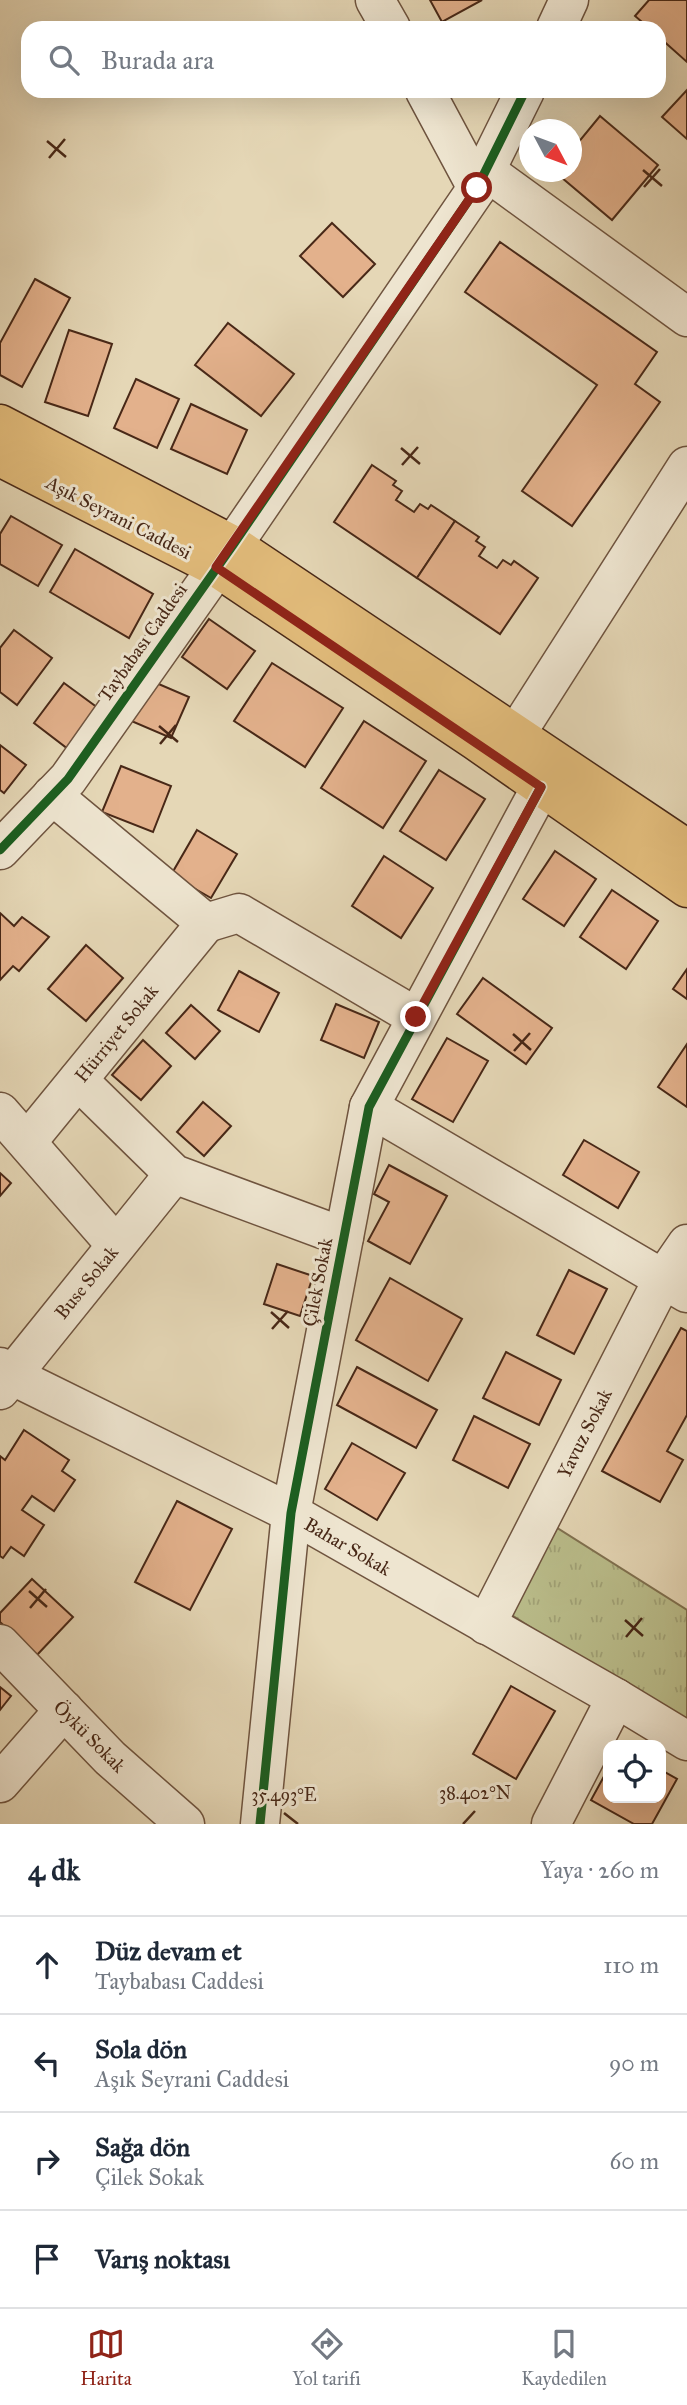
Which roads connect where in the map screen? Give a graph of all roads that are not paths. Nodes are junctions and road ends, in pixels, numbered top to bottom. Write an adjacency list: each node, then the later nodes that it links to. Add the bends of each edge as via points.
1 (375, 0): 3 (street)
2 (569, 0): 4 (street)
3 (387, 21)
4 (559, 21)
5 (430, 98): 7 (street)
6 (522, 98): 7 (street, Taybabası Caddesi)
7 (482, 179): 8 (street); 13 (street, Taybabası Caddesi)
8 (687, 317)
9 (0, 424): 13 (main road)
10 (0, 457): 13 (main road, Aşık Seyrani Caddesi)
11 (687, 466): 12 (street)
12 (673, 519): 14 (street)
13 (224, 556): 14 (main road); 15 (main road, Aşık Seyrani Caddesi); 16 (street, Taybabası Caddesi, via 68,779)
14 (516, 734): 17 (main road)
15 (541, 787): 19 (main road, Aşık Seyrani Caddesi); 21 (street, Çilek Sokak)
16 (52, 795): 18 (street, Taybabası Caddesi); 20 (street)
17 (687, 849)
18 (0, 850)
19 (687, 888)
20 (206, 923): 21 (street, via 239,913); 22 (street, Hürriyet Sokak)
21 (416, 1017): 23 (street, Çilek Sokak)
22 (78, 1080): 25 (street, Hürriyet Sokak); 26 (street)
23 (369, 1107): 27 (street, Çilek Sokak); 30 (street)
24 (0, 1112): 25 (street)
25 (27, 1142): 29 (street)
26 (174, 1174): 27 (street); 29 (street, Buse Sokak)
27 (344, 1237): 32 (street, Çilek Sokak)
28 (687, 1244): 30 (street, Yavuz Sokak)
29 (116, 1245): 31 (street, Buse Sokak)
30 (675, 1286): 33 (street, Yavuz Sokak)
31 (4, 1377): 32 (street, Bahar Sokak)
32 (291, 1513): 33 (street, Bahar Sokak); 40 (street, Çilek Sokak)
33 (486, 1625): 35 (street, Bahar Sokak)
34 (0, 1644): 36 (street, Öykü Sokak)
35 (617, 1698): 37 (street, Bahar Sokak); 41 (street)
36 (64, 1710): 38 (street); 39 (street, Öykü Sokak, via 110,1758)
37 (687, 1741)
38 (0, 1783)
39 (186, 1824)
40 (260, 1824)
41 (551, 1824)

